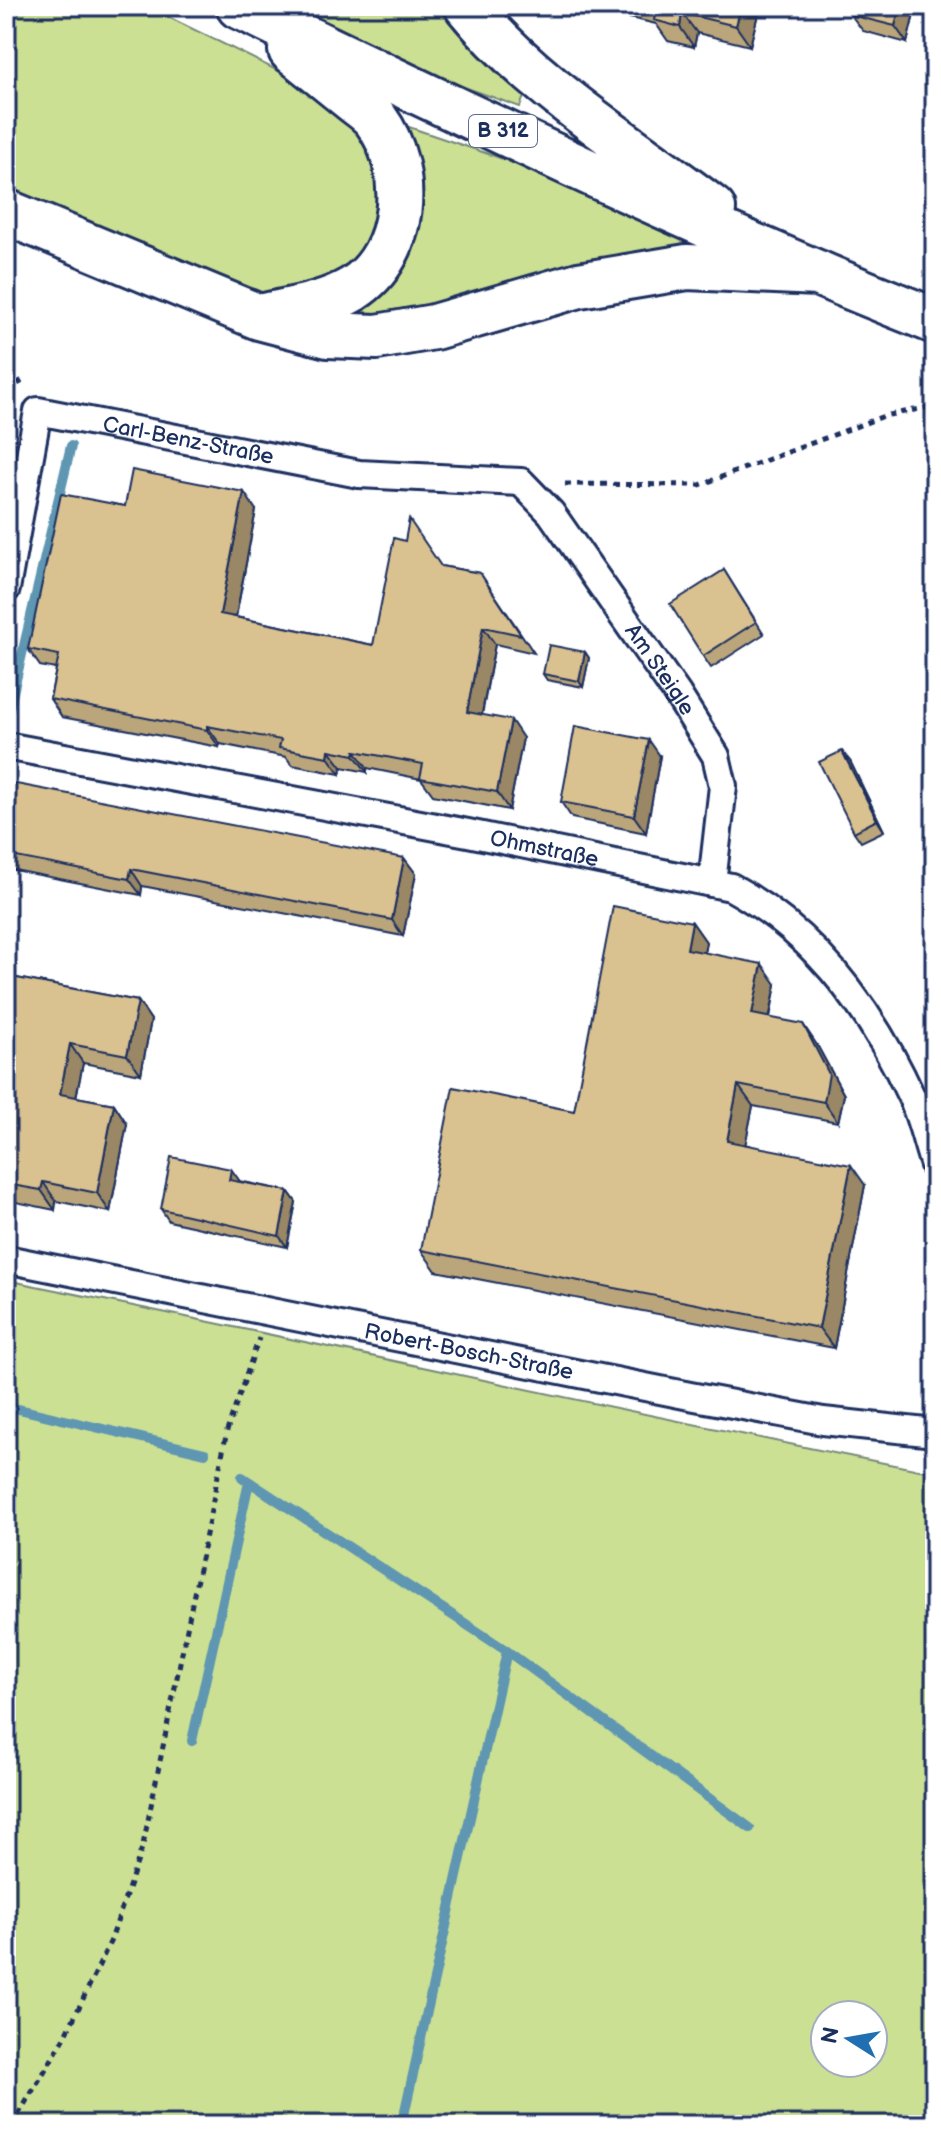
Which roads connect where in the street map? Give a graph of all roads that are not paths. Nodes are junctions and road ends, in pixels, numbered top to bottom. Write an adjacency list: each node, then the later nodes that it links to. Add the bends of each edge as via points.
1 (238, 6): 4 (highway, B 312); 6 (highway, via 375,118 392,149 401,192 397,225 380,261 354,288 321,304)
2 (467, 6): 4 (highway, via 522,63)
3 (6, 212): 6 (highway)
4 (769, 252): 5 (highway, B 312)
5 (818, 273): 6 (highway, via 687,267 627,275 434,327 377,337 328,335); 7 (highway, B 312)
6 (259, 317)
7 (935, 321)
8 (521, 482): 9 (street, Carl-Benz-Straße, via 359,474 38,411); 11 (street, Am Steigle, via 551,513 716,756 723,786)
9 (6, 589)
10 (6, 746): 11 (street, Ohmstraße)
11 (712, 883): 12 (street, Ohmstraße, via 762,904 829,965 883,1043 913,1100)
12 (935, 1168)
13 (6, 1259): 14 (street, Robert-Bosch-Straße, via 808,1418)
14 (935, 1433)

